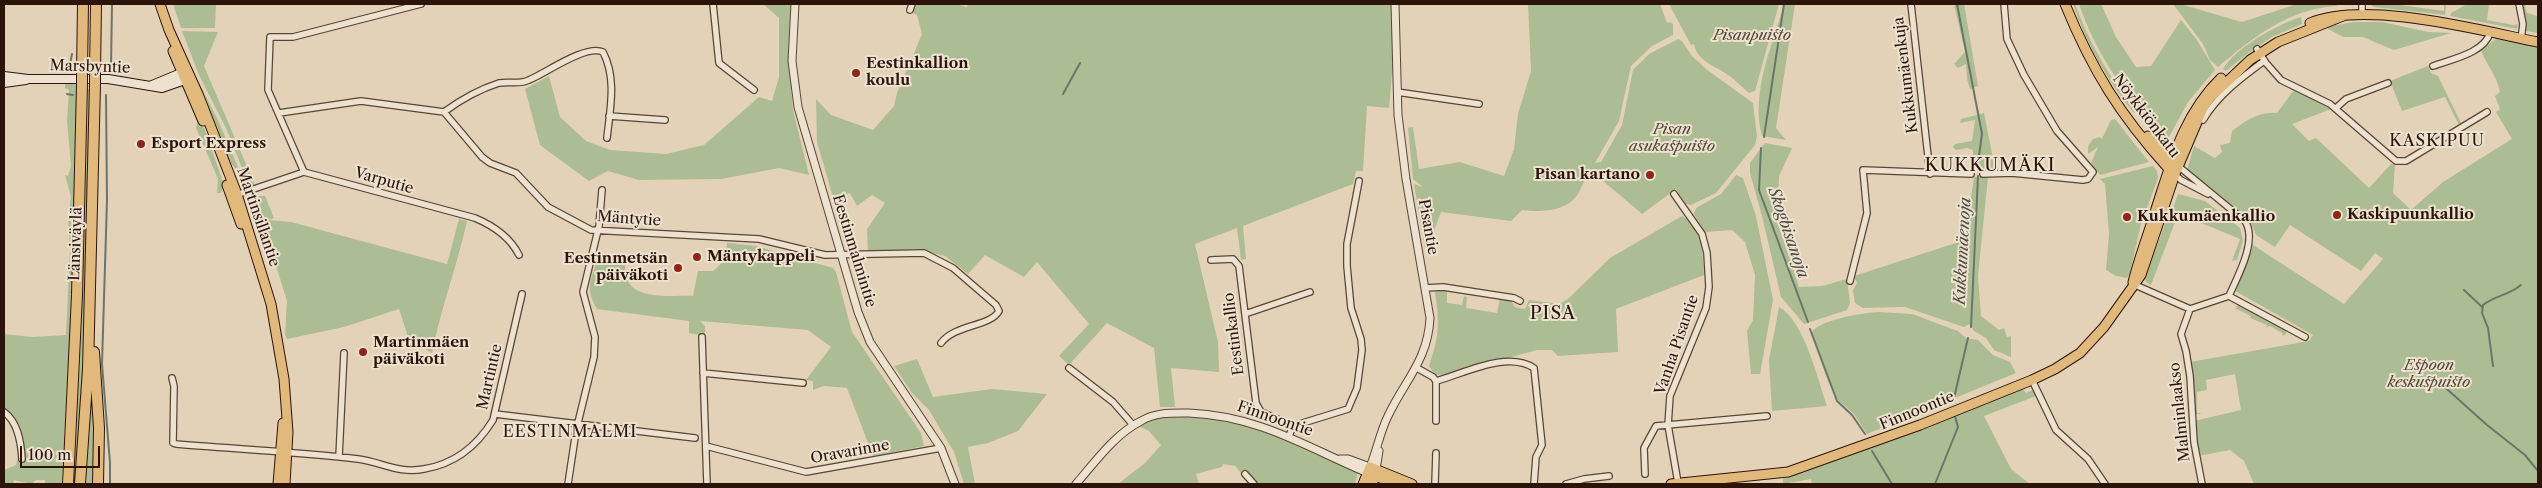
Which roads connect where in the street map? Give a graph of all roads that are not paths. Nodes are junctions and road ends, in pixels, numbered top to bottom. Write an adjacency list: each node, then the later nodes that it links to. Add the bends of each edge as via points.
1 (83, 4): 93 (highway, Länsiväylä, bridge, via 78,286)
2 (96, 4): 47 (highway, Länsiväylä)
3 (160, 4): 21 (main road, Martinsillantie, via 170,44)
4 (421, 4): 31 (street, via 293,37 270,37 268,90)
5 (713, 4): 25 (street, via 719,64)
6 (795, 4): 49 (street, Eestinmalmintie, via 792,61 798,107)
7 (1395, 4): 26 (street, Pisantie)
8 (1911, 4): 38 (street, Kukkumäenkuja)
9 (2004, 4): 40 (street, via 2007,39 2024,75 2057,131 2092,168 2092,175 2083,180 2012,173)
10 (2065, 4): 36 (main road, Nöykkiönkatu, via 2078,37 2109,96)
11 (2070, 4): 36 (main road, Nöykkiönkatu, via 2097,64 2114,92)
12 (2362, 4): 14 (street)
13 (2519, 4): 16 (street, via 2523,24)
14 (2362, 14): 15 (main road, Finnoontie); 18 (main road, Finnoontie, via 2323,18)
15 (2490, 33): 16 (main road, Finnoontie); 19 (street, via 2481,47)
16 (2521, 39): 17 (main road, Finnoontie)
17 (2538, 42)
18 (2260, 54): 28 (street, via 2281,80); 34 (street, via 2209,109); 36 (main road, Finnoontie, via 2229,71 2203,97 2184,130)
19 (2433, 66)
20 (4, 76): 22 (main road, Marsbyntie)
21 (185, 76): 22 (main road, Marsbyntie, via 152,85 108,80); 44 (main road, Martinsillantie)
22 (28, 80): 23 (main road, Marsbyntie)
23 (4, 83)
24 (2388, 83): 28 (street, via 2346,99)
25 (754, 90)
26 (1397, 92): 27 (street); 53 (street, Pisantie, via 1406,178)
27 (1479, 104)
28 (2336, 108): 30 (street, via 2391,159 2401,162)
29 (444, 112): 31 (street, via 361,101); 32 (street, via 499,83 528,80 558,64 598,50 603,53 611,78); 46 (street, Mäntytie, via 482,157 516,173 558,214)
30 (2487, 112)
31 (279, 114): 37 (street)
32 (610, 116): 33 (street); 35 (street)
33 (666, 120)
34 (2203, 120)
35 (608, 138)
36 (2173, 167): 45 (street, Nöykkiönkatu); 45 (street, Nöykkiönkatu); 52 (main road, Finnoontie)
37 (304, 172): 44 (street); 48 (street, Varputie, via 483,222 507,238)
38 (1930, 174): 39 (street); 51 (street, via 1862,170 1868,213)
39 (1971, 174)
40 (1984, 174)
41 (1359, 181): 78 (street, via 1347,244 1351,308 1361,339 1357,388 1348,409)
42 (602, 190): 46 (street)
43 (1674, 194): 76 (street, Vanha Pisantie, via 1702,234 1709,287 1704,313 1670,396)
44 (234, 195): 83 (main road, Martinsillantie, via 277,334 285,410)
45 (2214, 197): 56 (street, Nöykkiönkatu, via 2249,228 2246,250)
46 (598, 231): 49 (street, Mäntytie, via 759,240 812,254); 75 (street, via 583,292 594,337 594,357)
47 (92, 239): 94 (highway, Länsiväylä); 95 (highway)
48 (519, 255)
49 (842, 256): 62 (street, via 924,253 953,268 998,307 998,314 947,335); 82 (street, Eestinmalmintie, via 870,342)
50 (1211, 260): 59 (street, Eestinkallio, via 1233,259 1239,266)
51 (1850, 281)
52 (2133, 284): 58 (street); 68 (main road, Finnoontie, via 2115,313 2080,353)
53 (1424, 288): 57 (street, via 1447,288); 65 (street, Pisantie, via 1430,318 1429,337)
54 (1310, 292): 59 (street)
55 (522, 294): 72 (street, Martintie)
56 (2229, 296): 58 (street); 61 (street)
57 (1520, 301)
58 (2190, 309): 110 (street, Malminlaakso, via 2181,334 2190,376 2194,442)
59 (1245, 314): 78 (street, Eestinkallio, via 1256,403 1261,412)
60 (702, 337): 66 (street)
61 (2305, 337)
62 (941, 342)
63 (344, 353): 85 (street)
64 (1069, 368): 77 (street, via 1113,402)
65 (1417, 368): 69 (street); 88 (street, Pisantie, via 1389,414)
66 (703, 373): 70 (street); 81 (street)
67 (172, 378): 83 (street, Martintie, via 174,443)
68 (2032, 380): 91 (main road, Finnoontie, via 1920,426 1788,472); 109 (street, via 2056,430 2088,459)
69 (1436, 381): 74 (street); 107 (street, via 1504,362 1534,368 1542,446 1536,458)
70 (803, 383)
71 (4, 412): 86 (street, via 12,418 21,443)
72 (495, 414): 75 (street); 85 (street, Martintie, via 476,443 440,466 404,470)
73 (1767, 416): 76 (street)
74 (1436, 421)
75 (578, 423): 80 (street); 98 (street)
76 (1668, 425): 89 (street, via 1656,426 1648,439 1644,448); 92 (street, Vanha Pisantie)
77 (1133, 426): 79 (street, Finnoontie, via 1164,413 1195,414 1233,418); 101 (street, Finnoontie)
78 (1293, 426): 79 (street)
79 (1289, 436): 88 (street, Finnoontie, via 1340,459 1348,459)
80 (695, 438)
81 (706, 446): 82 (street, Oravarinne, via 806,472); 99 (street)
82 (941, 448): 100 (street, Eestinmalmintie)
83 (284, 452): 85 (street, Martintie); 96 (main road, Martinsillantie); 97 (main road, Martinsillantie)
84 (1436, 453): 106 (street)
85 (339, 457)
86 (22, 459)
87 (1245, 474): 102 (street)
88 (1372, 474): 103 (main road); 104 (main road, Finnoontie); 105 (main road, Finnoontie)
89 (1645, 474)
90 (1609, 476): 108 (street, via 1584,478)
91 (1716, 482): 92 (main road, Finnoontie)
92 (1674, 483)
93 (68, 484)
94 (80, 484)
95 (98, 484)
96 (278, 484)
97 (285, 484)
98 (568, 484)
99 (707, 484)
100 (955, 484)
101 (1076, 484)
102 (1254, 484)
103 (1363, 484)
104 (1396, 484)
105 (1412, 484)
106 (1435, 484)
107 (1534, 484)
108 (1566, 484)
109 (2105, 484)
110 (2202, 484)

